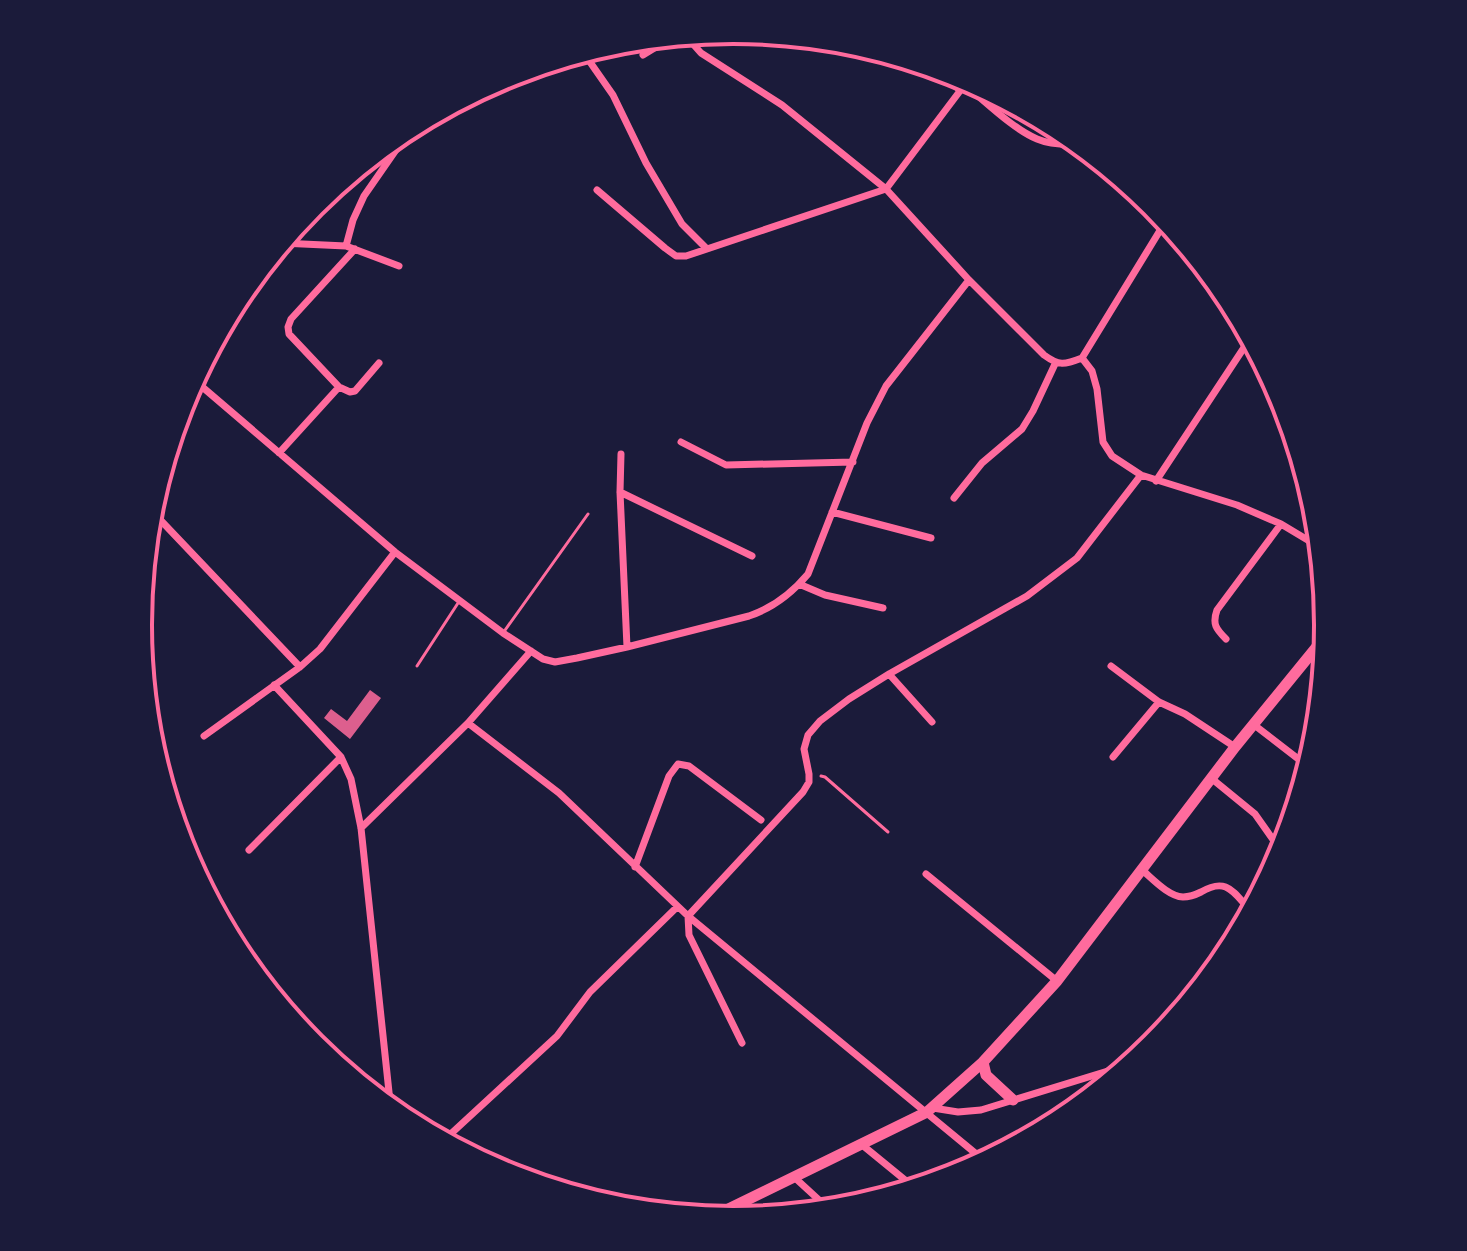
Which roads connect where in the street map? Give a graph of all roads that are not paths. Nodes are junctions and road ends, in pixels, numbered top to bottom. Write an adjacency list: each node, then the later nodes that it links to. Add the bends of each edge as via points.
1 (694, 45): 9 (street, via 782,105)
2 (651, 50): 3 (street)
3 (643, 55)
4 (590, 62): 14 (street, via 682,224)
5 (961, 90): 9 (street)
6 (985, 101): 7 (street, via 1024,133)
7 (1060, 144)
8 (393, 155): 13 (street, via 364,196)
9 (886, 189): 14 (street); 17 (street)
10 (597, 190): 14 (street, via 676,256)
11 (1160, 230): 19 (street)
12 (295, 244): 13 (street)
13 (346, 246): 15 (street)
14 (706, 248)
15 (355, 249): 16 (street); 22 (street, via 288,327)
16 (399, 266)
17 (969, 280): 21 (street); 27 (street, via 886,386)
18 (1244, 348): 29 (street)
19 (1082, 358): 21 (street); 28 (street, via 1097,389 1106,450)
20 (379, 363): 22 (street, via 355,391)
21 (1055, 364): 31 (street, via 1022,429 982,463)
22 (339, 387): 25 (street)
23 (203, 388): 25 (street)
24 (681, 442): 27 (street, via 726,465)
25 (279, 453): 38 (street)
26 (621, 454): 30 (street)
27 (853, 462): 32 (street)
28 (1141, 475): 29 (street); 51 (street, via 1077,558 1027,596)
29 (1156, 481): 35 (street)
30 (620, 492): 39 (street); 45 (street)
31 (954, 498)
32 (832, 512): 36 (street); 40 (street, via 808,574)
33 (588, 514): 43 (lane)
34 (162, 521): 50 (street)
35 (1281, 524): 37 (street); 44 (street, via 1217,610 1213,621)
36 (931, 538)
37 (1308, 540)
38 (395, 552): 41 (street); 50 (street)
39 (752, 556)
40 (799, 584): 42 (street); 45 (street, via 766,610)
41 (460, 600): 43 (street); 48 (lane)
42 (883, 608)
43 (503, 633): 47 (street)
44 (1226, 639)
45 (627, 647): 47 (street, via 560,661)
46 (1314, 650): 56 (main road)
47 (531, 651): 55 (street)
48 (417, 666)
49 (1111, 666): 53 (street)
50 (300, 667): 52 (street)
51 (889, 674): 54 (street); 72 (street, via 849,699 808,735 804,749 809,782 803,792)
52 (274, 685): 57 (street); 59 (street)
53 (1159, 702): 58 (street); 60 (street)
54 (932, 722)
55 (468, 723): 64 (street); 67 (street, via 559,793)
56 (1253, 724): 58 (main road); 61 (street)
57 (204, 736)
58 (1235, 747): 62 (main road)
59 (341, 757): 64 (street); 66 (street)
60 (1113, 757)
61 (1299, 760)
62 (1211, 778): 65 (street, via 1255,814); 68 (main road)
63 (761, 820): 67 (street, via 689,766 678,764)
64 (361, 828): 77 (street)
65 (1274, 841)
66 (249, 850)
67 (635, 867): 71 (street)
68 (1141, 869): 70 (street, via 1173,895 1193,896 1225,886); 73 (main road)
69 (926, 874): 73 (street)
70 (1244, 904)
71 (677, 907): 72 (street); 80 (street, via 590,992 557,1036)
72 (688, 916): 74 (street, via 689,935); 79 (street)
73 (1057, 981): 75 (main road)
74 (742, 1043)
75 (983, 1062): 78 (main road, via 986,1075); 79 (main road)
76 (1106, 1071): 78 (street)
77 (389, 1094)
78 (1013, 1100): 79 (street, via 981,1110)
79 (930, 1110): 81 (main road); 82 (street)
80 (451, 1133)
81 (861, 1144): 83 (main road); 84 (street)
82 (977, 1153)
83 (794, 1177): 85 (street); 86 (main road)
84 (906, 1180)
85 (819, 1200)
86 (733, 1207)

